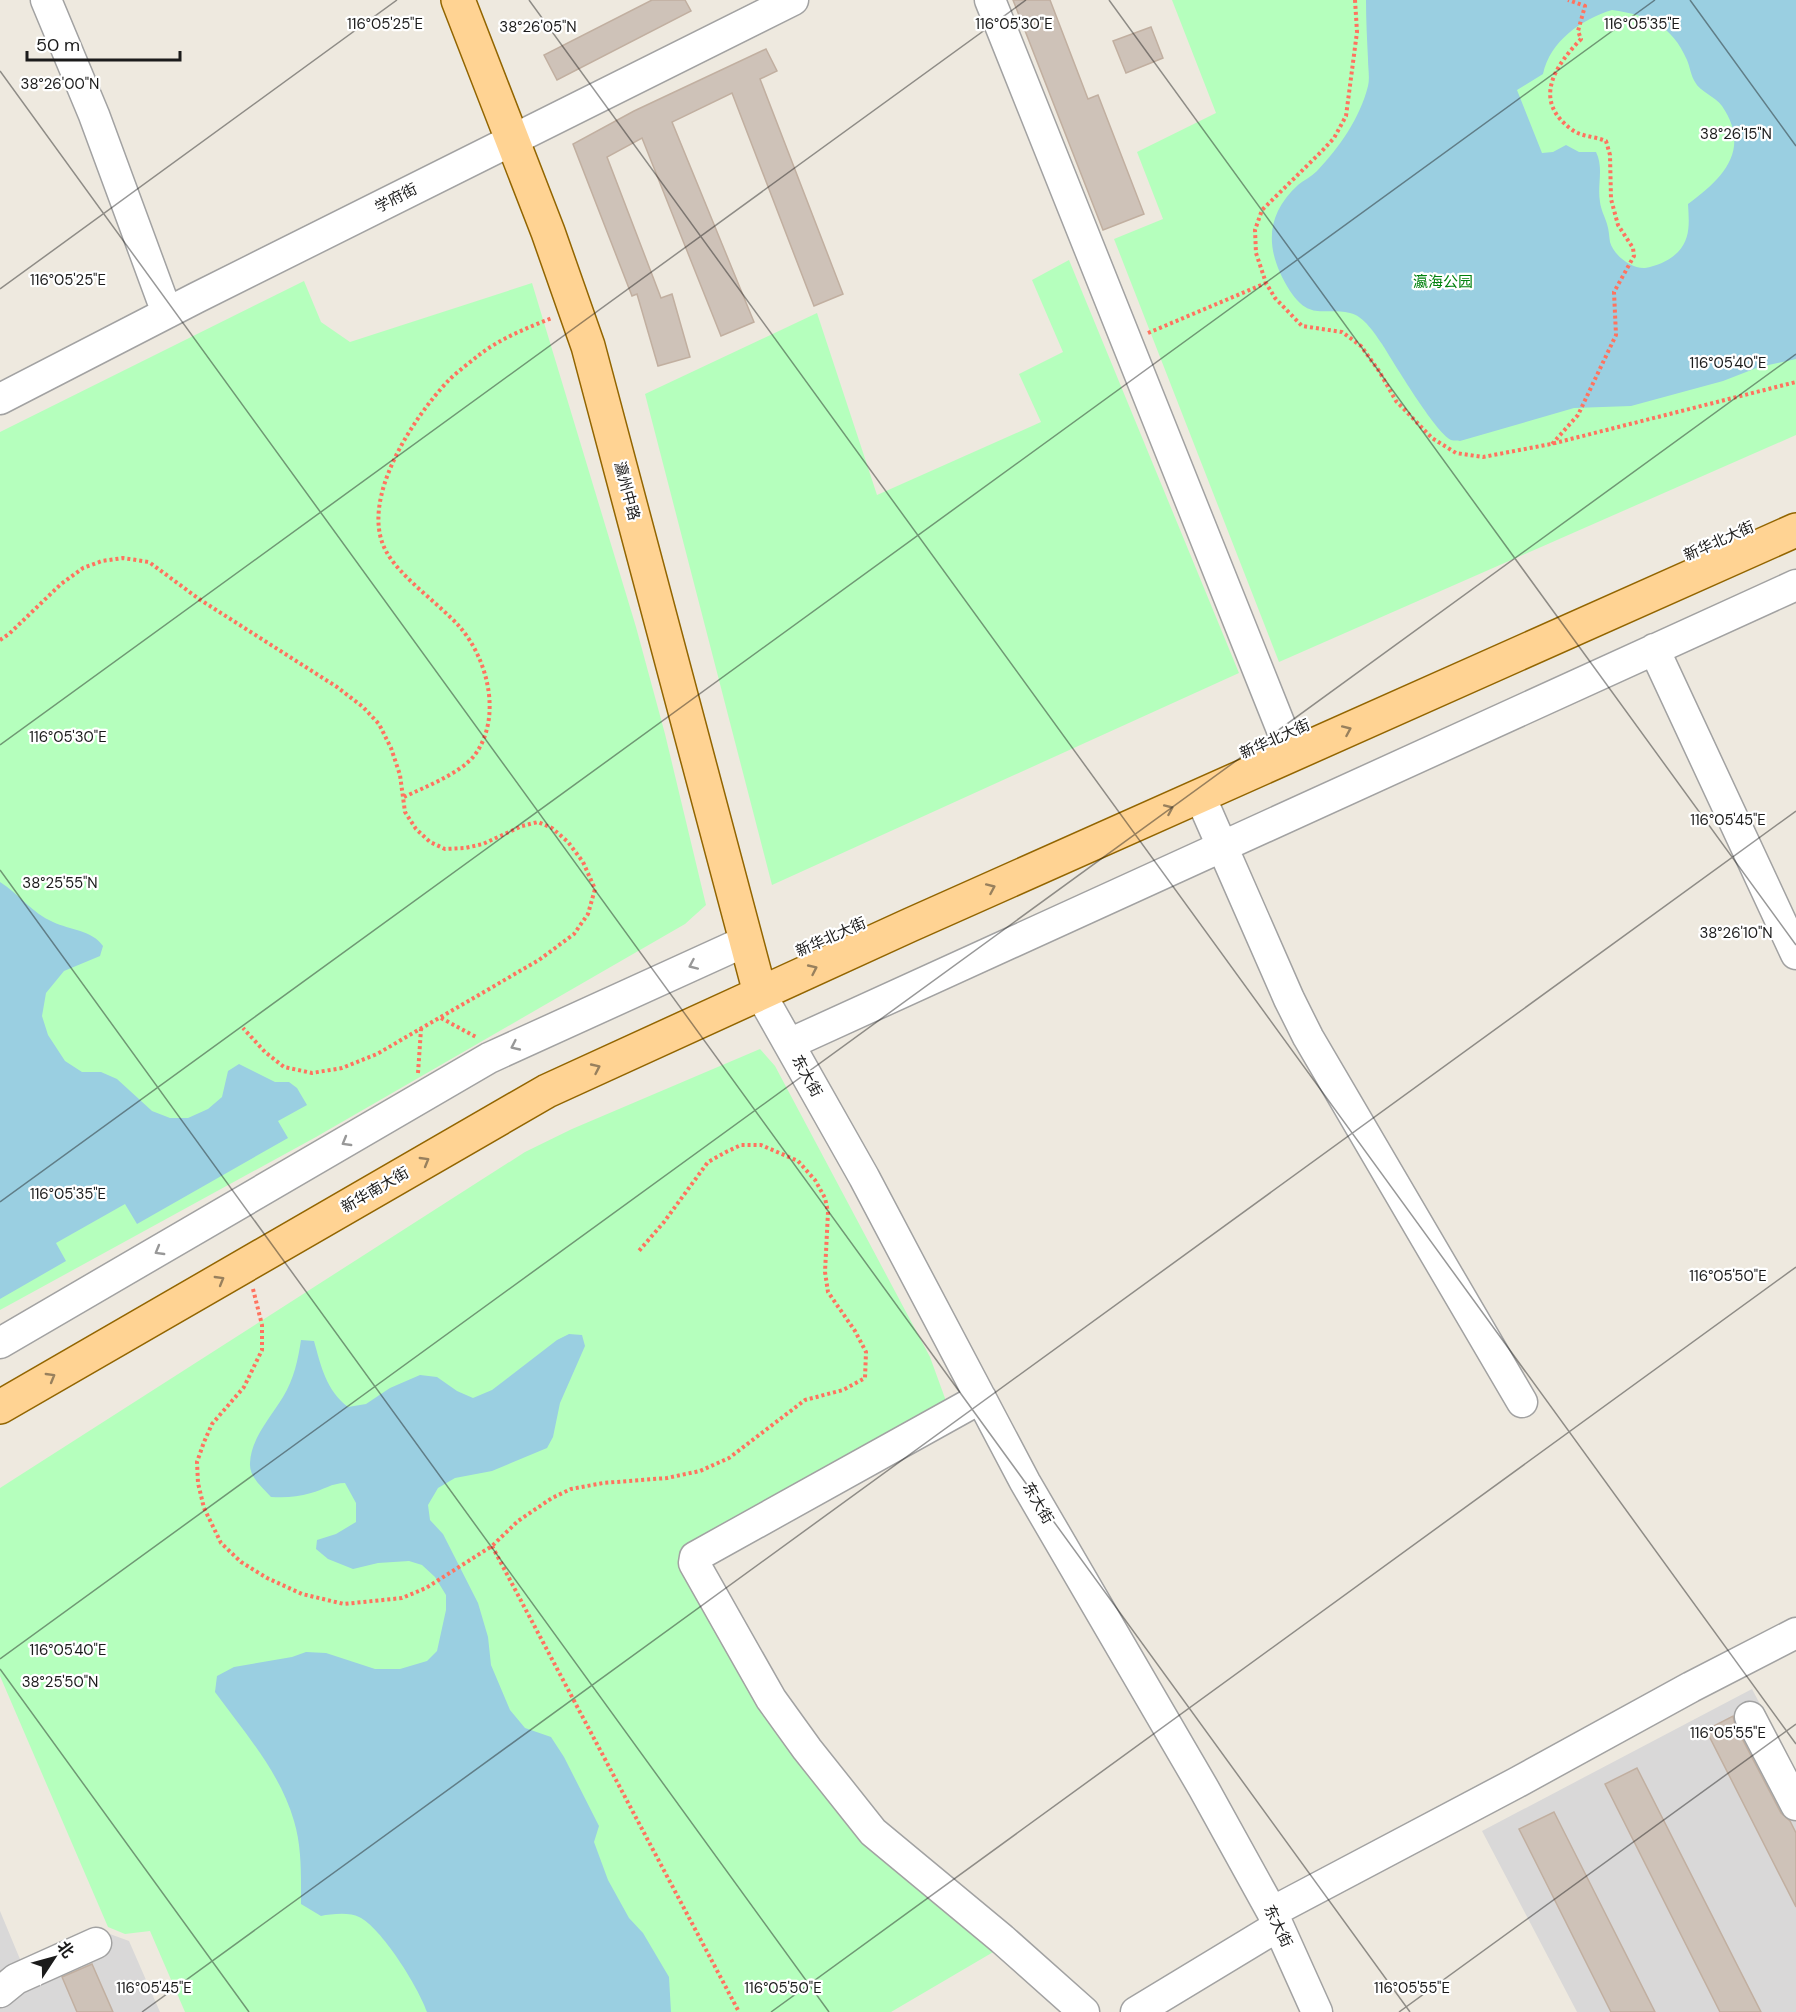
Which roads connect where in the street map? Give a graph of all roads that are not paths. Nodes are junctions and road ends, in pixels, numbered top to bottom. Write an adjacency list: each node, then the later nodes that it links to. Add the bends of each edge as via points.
1 (46, 0): 6 (street, via 94,115)
2 (458, 0): 5 (main road, 瀛州中路)
3 (793, 0): 5 (street, 学府街)
4 (990, 0): 12 (street)
5 (512, 140): 6 (street, 学府街); 15 (main road, 瀛州中路, via 588,346)
6 (167, 313): 7 (street, 学府街)
7 (0, 399)
8 (1796, 507): 12 (main road, 新华北大街)
9 (1796, 530): 13 (main road, 新华北大街, one-way to 9)
10 (1796, 585): 11 (street)
11 (1654, 649): 14 (street); 16 (street)
12 (1284, 735): 17 (main road, 新华北大街)
13 (1200, 796): 14 (street); 17 (main road, 新华北大街, one-way to 13)
14 (1222, 846): 18 (street); 22 (street, via 1308,1037)
15 (746, 941): 17 (main road, 瀛州中路); 19 (street, one-way to 19, via 503,1052)
16 (1796, 954)
17 (757, 982): 18 (street, 东大街); 20 (main road, 新华南大街, via 537,1072); 23 (main road, 新华南大街, one-way to 17, via 547,1091)
18 (789, 1044): 21 (street, 东大街)
19 (0, 1343)
20 (0, 1382)
21 (981, 1398): 27 (street, 东大街); 30 (street, via 695,1557 693,1563 771,1699 873,1832)
22 (1522, 1402)
23 (0, 1407)
24 (1796, 1633): 27 (street, via 1516,1783)
25 (1750, 1717): 26 (street)
26 (1796, 1805)
27 (1275, 1919): 31 (street); 32 (street, 东大街)
28 (96, 1943): 29 (street, via 16,1979)
29 (0, 1992)
30 (1084, 2012)
31 (1136, 2012)
32 (1317, 2012)

